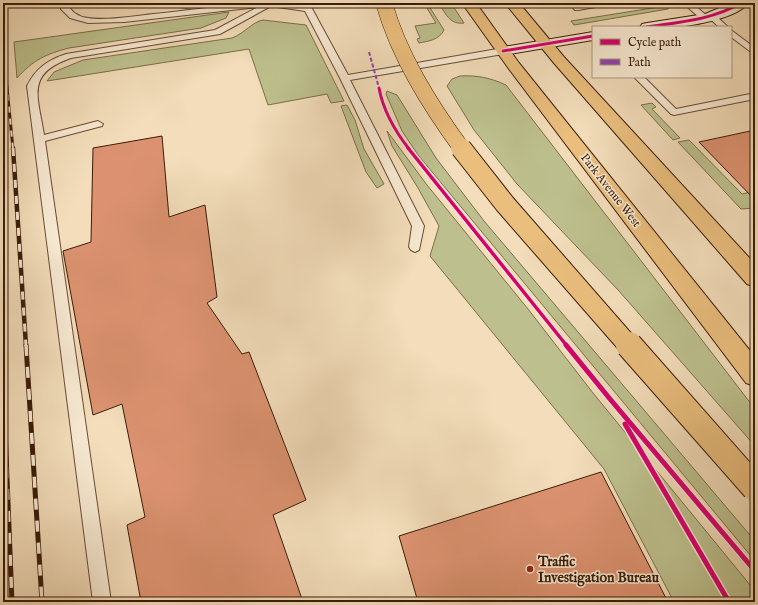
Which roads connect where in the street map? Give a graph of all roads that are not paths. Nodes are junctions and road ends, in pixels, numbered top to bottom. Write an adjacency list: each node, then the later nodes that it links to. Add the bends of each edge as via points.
1 (64, 3): 3 (lane, via 65,9 73,16 88,21 124,20)
2 (174, 3): 3 (lane)
3 (271, 3): 11 (lane); 24 (lane, via 217,32 69,56 52,62 37,74 32,86)
4 (384, 3): 28 (main road, bridge, via 414,75 434,109 486,180)
5 (469, 3): 18 (main road, Park Avenue West)
6 (512, 3): 17 (main road)
7 (573, 3): 8 (lane, via 578,8)
8 (608, 3)
9 (687, 3): 12 (lane)
10 (741, 3): 12 (street, via 728,11)
11 (307, 6): 20 (lane)
12 (707, 17): 13 (street); 14 (lane)
13 (653, 26)
14 (722, 26)
15 (732, 34): 19 (lane)
16 (592, 36): 17 (street)
17 (546, 44): 18 (street); 26 (main road)
18 (503, 51): 20 (lane); 27 (main road, Park Avenue West)
19 (755, 52)
20 (345, 78): 25 (lane, via 418,226)
21 (640, 78): 22 (lane, via 674,112)
22 (755, 96)
23 (98, 124): 24 (lane)
24 (40, 139): 29 (lane)
25 (415, 247)
26 (755, 278)
27 (755, 375)
28 (755, 488)
29 (102, 602)

